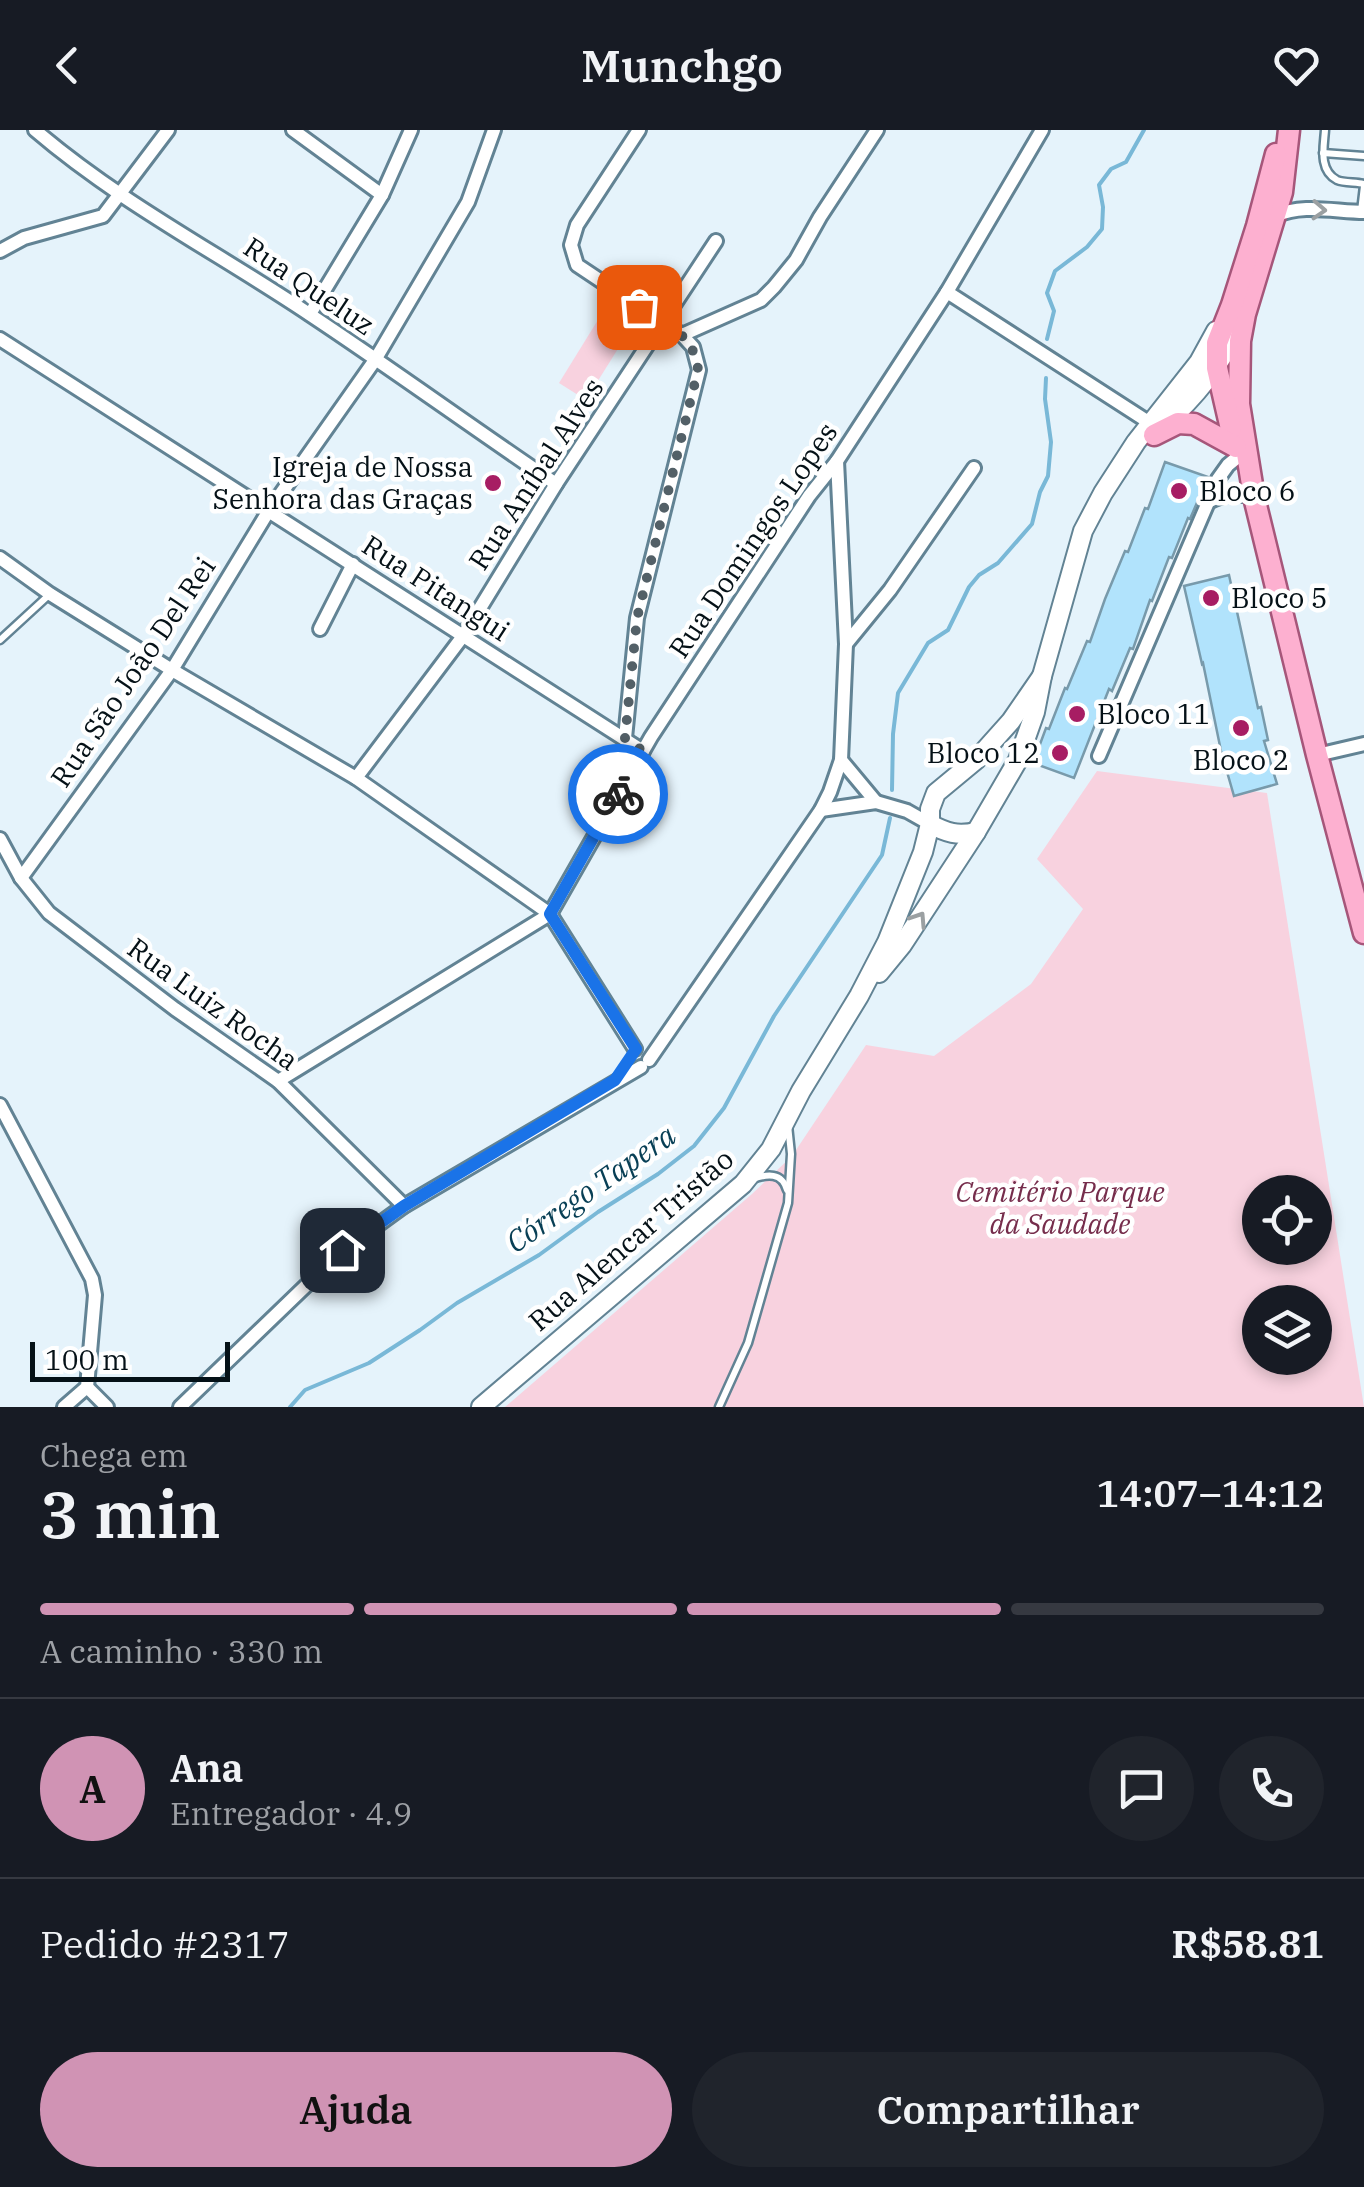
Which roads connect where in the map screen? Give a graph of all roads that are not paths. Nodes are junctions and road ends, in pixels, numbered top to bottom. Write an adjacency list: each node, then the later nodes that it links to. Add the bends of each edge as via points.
1 (36, 130): 14 (street, Rua Queluz)
2 (168, 130): 14 (street)
3 (293, 130): 15 (street)
4 (411, 130): 15 (street)
5 (494, 130): 26 (street, Rua São João Del Rei, via 468,202)
6 (639, 130): 23 (street, via 578,225 572,255 589,276)
7 (877, 130): 24 (street, via 774,288)
8 (1042, 130): 20 (street, Rua Domingos Lopes)
9 (1285, 130): 17 (main road); 22 (main road, via 1232,305)
10 (1325, 130): 11 (lane)
11 (1323, 153): 12 (lane); 13 (lane, via 1337,180)
12 (1364, 156)
13 (1364, 185): 16 (lane)
14 (120, 194): 19 (street, via 96,220); 21 (street, Rua Queluz)
15 (382, 195): 21 (street)
16 (1363, 212): 17 (street, one-way to 16, via 1300,209)
17 (1276, 216): 22 (main road)
18 (716, 241): 23 (street, Rua Aníbal Alves)
19 (0, 251)
20 (947, 292): 28 (street); 30 (street, Rua Domingos Lopes)
21 (310, 314): 26 (street, Rua Queluz)
22 (1236, 316): 27 (main road, via 1217,343); 28 (main road); 34 (main road, via 1239,404)
23 (664, 323): 24 (street); 32 (street, Rua Aníbal Alves)
24 (682, 335): 47 (street, via 697,358 697,384 637,618)
25 (0, 339): 37 (street, Rua Pitangui)
26 (376, 360): 32 (street, Rua Queluz); 37 (street, Rua São João Del Rei)
27 (1217, 368): 28 (main road, via 1195,397); 29 (main road)
28 (1152, 429): 29 (main road, via 1194,424); 46 (main road, Rua Alencar Tristão, via 1127,457 1084,531)
29 (1238, 451): 34 (main road); 36 (street)
30 (837, 461): 33 (street, Rua Domingos Lopes); 35 (street)
31 (974, 468): 44 (street)
32 (556, 484): 42 (street, Rua Aníbal Alves)
33 (808, 496): 35 (street); 49 (street, Rua Domingos Lopes)
34 (1254, 497): 36 (street, via 1225,494); 50 (main road)
35 (839, 500): 44 (street)
36 (1208, 502): 51 (street)
37 (268, 512): 39 (street, Rua Pitangui); 45 (street, Rua São João Del Rei)
38 (0, 558): 40 (street)
39 (353, 564): 41 (street); 42 (street, Rua Pitangui)
40 (50, 594): 43 (lane); 45 (street)
41 (320, 628)
42 (463, 636): 47 (street, Rua Pitangui); 54 (street, Rua Aníbal Alves)
43 (0, 640)
44 (846, 644): 53 (street)
45 (172, 670): 54 (street); 63 (street, Rua São João Del Rei)
46 (1042, 676): 52 (main road); 55 (main road, Rua Alencar Tristão)
47 (625, 738): 49 (street, Rua Pitangui)
48 (1364, 744): 50 (street)
49 (643, 751): 64 (street, Rua Domingos Lopes)
50 (1316, 755): 65 (main road)
51 (1099, 756)
52 (977, 759): 55 (main road, via 997,766); 56 (main road)
53 (841, 760): 57 (street); 58 (street)
54 (356, 778): 64 (street)
55 (1006, 783): 61 (main road, Rua Alencar Tristão)
56 (936, 794): 59 (street); 60 (main road, Rua Alencar Tristão)
57 (876, 802): 58 (street); 59 (street)
58 (820, 810): 67 (street, via 664,1040)
59 (907, 811): 60 (street)
60 (930, 824): 61 (main road, via 947,833); 66 (main road, Rua Alencar Tristão, via 894,926)
61 (976, 832): 66 (main road, Rua Alencar Tristão, one-way to 61, via 902,945)
62 (0, 839): 63 (street, Rua Luiz Rocha)
63 (20, 878): 68 (street, Rua Luiz Rocha, via 49,913)
64 (550, 914): 67 (street); 68 (street, Rua Domingos Lopes)
65 (1364, 933)
66 (859, 996): 70 (main road, Rua Alencar Tristão)
67 (640, 1056): 73 (street, via 615,1080)
68 (278, 1080): 73 (street, Rua Luiz Rocha)
69 (0, 1106): 74 (street, via 92,1280)
70 (788, 1117): 71 (main road, Rua Alencar Tristão); 72 (lane)
71 (743, 1184): 72 (lane, via 776,1176); 78 (main road, Rua Alencar Tristão)
72 (788, 1195): 79 (lane, via 748,1344)
73 (404, 1206): 77 (street, via 342,1250)
74 (87, 1387): 75 (street); 76 (street)
75 (64, 1407)
76 (107, 1407)
77 (180, 1407)
78 (480, 1407)
79 (719, 1407)

